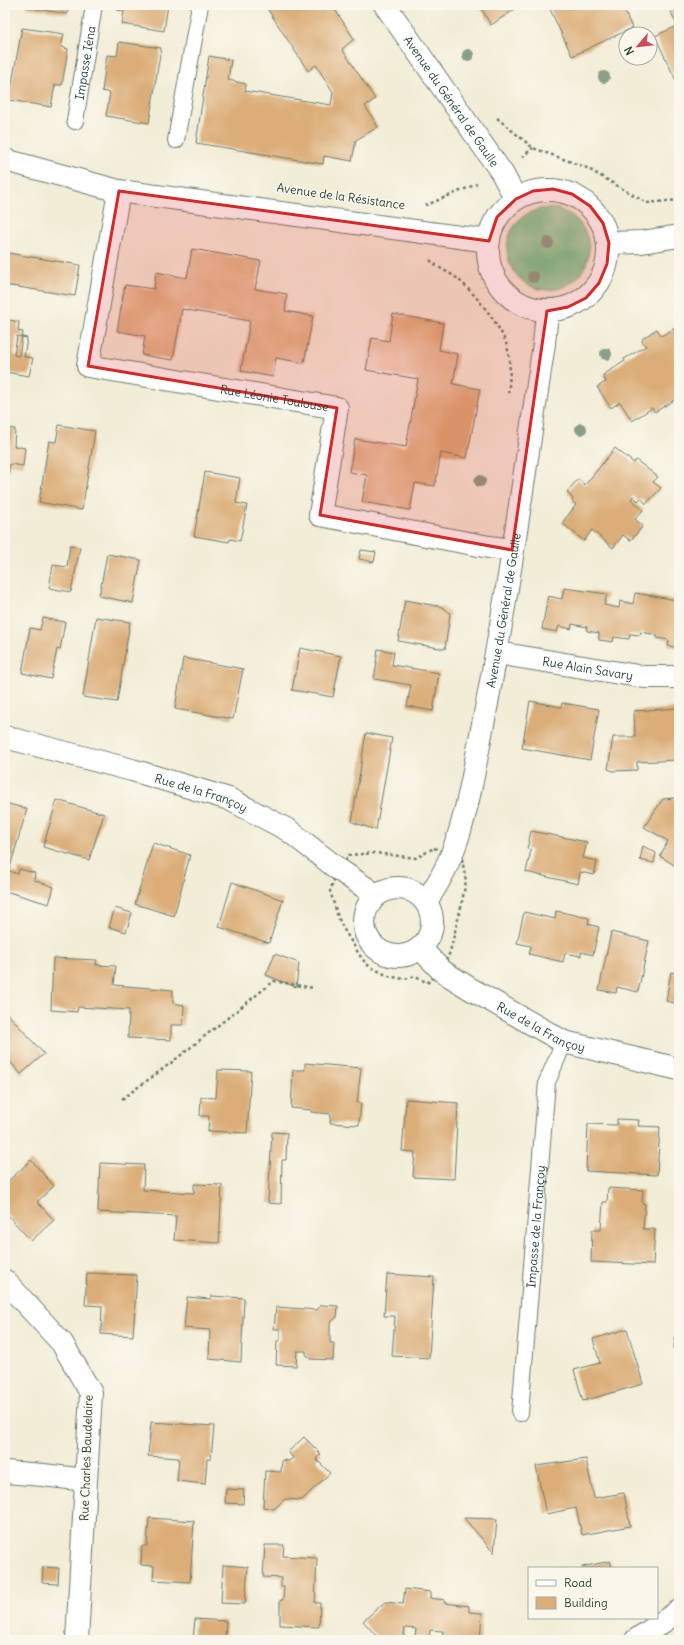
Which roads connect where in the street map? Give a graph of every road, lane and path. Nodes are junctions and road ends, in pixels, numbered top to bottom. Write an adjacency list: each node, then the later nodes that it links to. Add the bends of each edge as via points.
1 (94, 5): 4 (lane, Impasse Iéna)
2 (200, 5): 5 (lane)
3 (386, 5): 7 (street, Avenue du Général de Gaulle)
4 (75, 121)
5 (176, 140)
6 (5, 160): 8 (street, Avenue de la Résistance)
7 (502, 173): 9 (street, Avenue du Général de Gaulle); 10 (path, Avenue de la Résistance, via 533,148 585,167 647,203); 11 (path, Avenue de la Résistance, via 429,204)
8 (119, 191): 13 (street, Avenue de la Résistance); 16 (street, Rue Léonie Toulouse, via 88,366 337,408 320,515)
9 (516, 199): 13 (street, via 498,217); 14 (street, via 534,191 553,189 572,194 590,206 603,223)
10 (679, 200)
11 (418, 205)
12 (679, 236): 14 (street, via 642,242)
13 (489, 241): 15 (street, via 489,262 497,280 510,296 527,307)
14 (609, 243): 15 (street, via 607,264 600,283 586,298 568,308)
15 (547, 310): 16 (street, Avenue du Général de Gaulle)
16 (512, 550): 17 (street, Avenue du Général de Gaulle)
17 (497, 653): 18 (street, Rue Alain Savary, via 644,677); 21 (street, Avenue du Général de Gaulle, via 463,825 438,884)
18 (679, 677)
19 (5, 737): 20 (street, Rue de la Françoy, via 132,770 229,799 288,830)
20 (376, 895): 21 (street, via 384,890 400,887 414,890); 22 (street, via 367,907 364,917 365,929 371,942 383,952 395,956)
21 (426, 901): 22 (street, via 432,915 432,923 430,935)
22 (420, 948): 24 (street, Rue de la Françoy, via 442,971)
23 (313, 988): 26 (path, via 274,981)
24 (564, 1042): 25 (street, Rue de la Françoy); 28 (lane, Impasse de la Françoy, via 547,1082)
25 (679, 1069)
26 (122, 1099)
27 (5, 1281): 30 (street, Rue Charles Baudelaire, via 62,1343 91,1393)
28 (520, 1413)
29 (5, 1472): 30 (street)
30 (86, 1480): 33 (street, Rue Charles Baudelaire)
31 (679, 1611): 34 (street)
32 (679, 1628): 35 (street)
33 (77, 1640)
34 (636, 1640)
35 (661, 1640)

